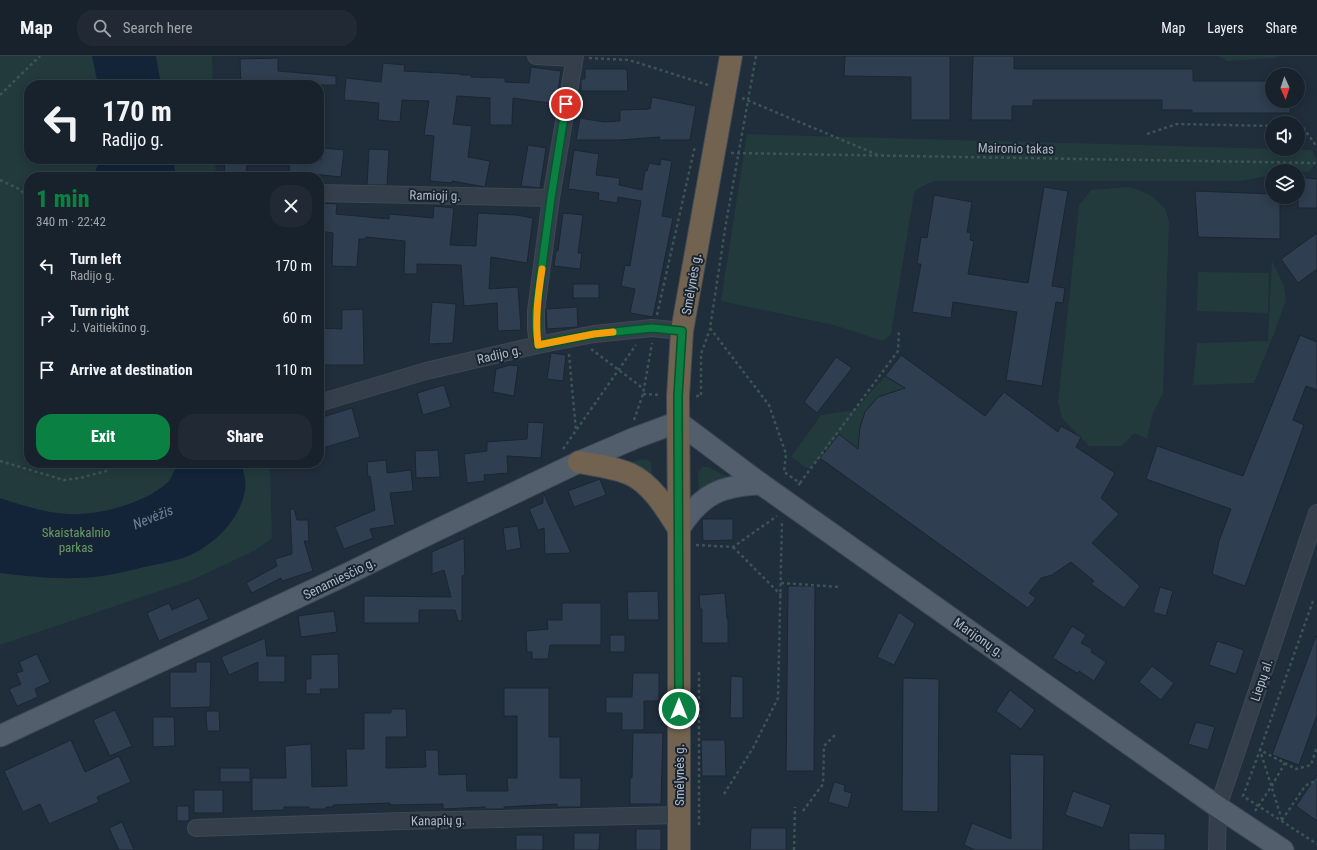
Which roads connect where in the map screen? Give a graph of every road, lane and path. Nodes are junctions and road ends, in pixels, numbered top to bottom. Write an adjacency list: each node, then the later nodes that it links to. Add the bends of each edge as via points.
1 (40, 56): 7 (path)
2 (536, 56): 5 (street)
3 (731, 56): 6 (highway, Smėlynės g.)
4 (756, 56): 8 (path)
5 (574, 57): 6 (path, via 629,60); 20 (street)
6 (725, 91): 8 (path); 13 (highway, Smėlynės g.)
7 (0, 94)
8 (748, 101): 14 (path); 15 (path)
9 (1265, 126): 11 (path, via 1177,124)
10 (1305, 130): 12 (path)
11 (1147, 134)
12 (1317, 147)
13 (714, 153): 14 (path, Maironio takas); 23 (highway, Smėlynės g.)
14 (739, 153): 15 (path, Maironio takas); 34 (path, via 710,328 769,405 786,454 784,472)
15 (880, 156): 16 (path, Maironio takas)
16 (1317, 164)
17 (0, 180): 19 (path)
18 (324, 193): 20 (street, Ramioji g.)
19 (24, 194)
20 (551, 198): 25 (street, via 536,311)
21 (648, 329): 23 (street, Radijo g.); 24 (street, Radijo g., via 594,334); 26 (path)
22 (899, 330): 34 (path, via 898,351)
23 (682, 331): 29 (highway, Smėlynės g.)
24 (572, 339): 25 (street, Radijo g.); 26 (path); 30 (path)
25 (538, 345): 28 (street, Radijo g., via 426,371)
26 (618, 370): 27 (path); 30 (path)
27 (644, 389)
28 (324, 401)
29 (678, 422): 31 (main road, Senamiesčio g., via 635,438); 35 (main road, Marijonų g.); 38 (highway, Smėlynės g.)
30 (576, 431): 31 (path)
31 (571, 456): 38 (highway, via 631,475 651,489 667,510); 45 (main road, Senamiesčio g., via 410,543 341,577)
32 (0, 461): 33 (path, via 64,480 80,478)
33 (111, 468)
34 (800, 483): 36 (path)
35 (762, 484): 36 (main road, Marijonų g.); 38 (main road, via 741,484 718,491 688,515)
36 (784, 511): 39 (path); 40 (path); 54 (main road, Marijonų g.)
37 (1317, 513): 54 (street, Liepų al.)
38 (679, 537): 39 (path, via 699,545); 56 (highway, Smėlynės g.)
39 (733, 547): 42 (path)
40 (781, 583): 41 (path); 42 (path)
41 (840, 587)
42 (781, 595): 51 (path, via 778,698 753,748)
43 (1313, 601): 47 (path)
44 (836, 734): 55 (path, via 824,746 823,784)
45 (0, 736)
46 (1317, 747): 48 (path, via 1311,765 1296,769)
47 (1260, 750): 48 (path); 50 (path); 52 (path, via 1243,796)
48 (1286, 763): 50 (path)
49 (1317, 780): 57 (path, via 1304,786)
50 (1271, 787): 52 (path); 57 (path)
51 (724, 794)
52 (1259, 806): 57 (path); 58 (path)
53 (795, 807): 62 (path)
54 (1218, 807): 58 (main road, Marijonų g.); 63 (street, Liepų al.)
55 (803, 811)
56 (679, 816): 59 (street, Kanapių g.); 61 (highway, Smėlynės g.)
57 (1282, 820): 60 (path)
58 (1245, 824): 64 (main road, Marijonų g.)
59 (196, 828)
60 (1317, 844)
61 (679, 850)
62 (794, 850)
63 (1217, 850)
64 (1283, 850)

